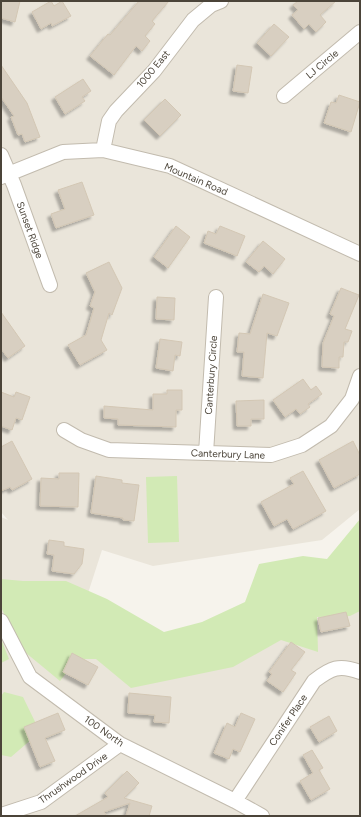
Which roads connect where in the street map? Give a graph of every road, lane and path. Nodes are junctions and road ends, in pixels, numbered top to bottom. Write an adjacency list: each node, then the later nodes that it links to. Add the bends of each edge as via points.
1 (222, 1): 4 (street, 1000 East, via 211,5 193,20 154,71 116,111 109,121)
2 (360, 32): 3 (street, LJ Circle)
3 (284, 96)
4 (103, 150): 6 (street, Mountain Road, via 63,152); 7 (street, Mountain Road, via 170,166)
5 (1, 155): 6 (street, Sunset Ridge)
6 (5, 176): 8 (street, Sunset Ridge)
7 (360, 254)
8 (50, 285)
9 (216, 298): 12 (street, Canterbury Circle)
10 (360, 376): 12 (street, Canterbury Lane, via 352,399 331,426 302,445 272,455)
11 (64, 430): 12 (street, Canterbury Lane, via 81,440 109,450)
12 (206, 453)
13 (1, 621): 15 (street, 100 North, via 30,677)
14 (360, 672): 16 (street, Conifer Place, via 348,668 329,670 314,681)
15 (120, 744): 16 (street, 100 North); 17 (street, Thrushwood Drive, via 42,802)
16 (235, 801): 18 (street, 100 North)
17 (1, 815)
18 (260, 816)

